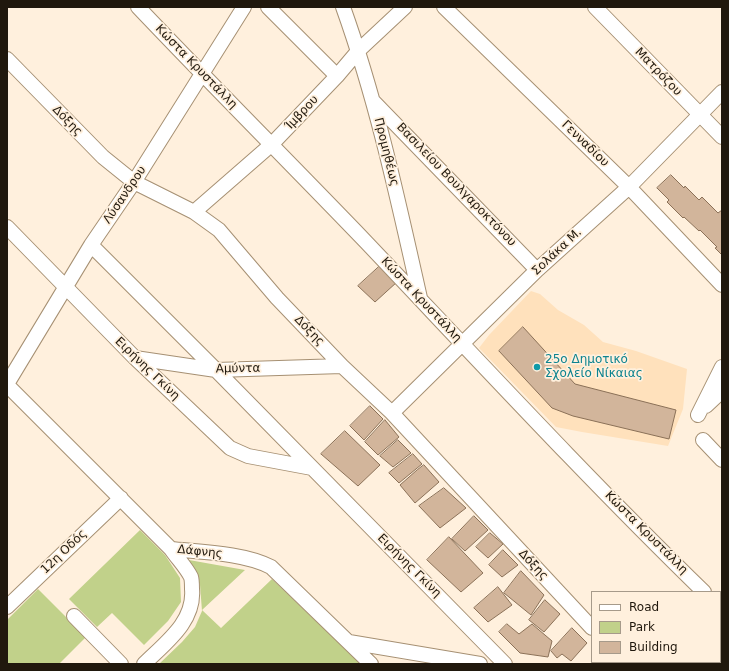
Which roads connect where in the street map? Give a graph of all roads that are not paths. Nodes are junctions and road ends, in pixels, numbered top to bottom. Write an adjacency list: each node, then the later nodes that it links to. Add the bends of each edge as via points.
1 (138, 7): 10 (street, Κώστα Κρυστάλλη)
2 (244, 7): 10 (street, Λύσανδρου)
3 (268, 7): 11 (street)
4 (343, 7): 8 (street, Προμηθέως)
5 (405, 7): 8 (street, Ίμβρου)
6 (444, 7): 18 (street, Γενναδίου)
7 (594, 7): 14 (street, Ματρόζου)
8 (359, 50): 11 (street, Ίμβρου); 13 (street, Προμηθέως)
9 (7, 59): 17 (street, Δόξης, via 103,157)
10 (202, 74): 16 (street, Κώστα Κρυστάλλη); 17 (street, Λύσανδρου)
11 (337, 76): 16 (street, Ίμβρου)
12 (722, 92): 14 (street, Σολάκα Μ.)
13 (373, 101): 22 (street, Βασιλείου Βουλγαροκτόνου); 25 (street, Προμηθέως)
14 (700, 114): 15 (street, Ματρόζου); 18 (street, Σολάκα Μ.)
15 (722, 137)
16 (272, 144): 19 (street, Ίμβρου); 25 (street, Κώστα Κρυστάλλη)
17 (134, 182): 19 (street, Δόξης); 21 (street, Λύσανδρου)
18 (629, 186): 22 (street, Σολάκα Μ.); 23 (street, Γενναδίου)
19 (194, 212): 28 (street, Δόξης, via 219,230)
20 (7, 227): 24 (street, Ειρήνης Γκίνη)
21 (91, 245): 24 (street, Λύσανδρου); 30 (street, Ειρήνης Γκίνη)
22 (537, 270): 26 (street, Σολάκα Μ.)
23 (722, 285)
24 (66, 289): 27 (street, Ειρήνης Γκίνη); 31 (street, Λύσανδρου)
25 (420, 300): 26 (street, Κώστα Κρυστάλλη)
26 (461, 344): 33 (street, Σολάκα Μ.); 39 (street, Κώστα Κρυστάλλη)
27 (135, 358): 30 (street, Αμύντα); 36 (street, Ειρήνης Γκίνη, via 230,448 248,456)
28 (342, 366): 30 (street, Αμύντα); 33 (street, Δόξης)
29 (722, 367): 32 (street, via 698,415)
30 (216, 370): 36 (street, Ειρήνης Γκίνη)
31 (7, 385): 37 (street, Δάφνης)
32 (722, 391)
33 (392, 413): 42 (street, Δόξης)
34 (703, 440): 35 (street)
35 (722, 460)
36 (312, 468): 48 (street, Ειρήνης Γκίνη)
37 (121, 498): 38 (street, Δάφνης); 40 (street, 12η Οδός)
38 (171, 549): 43 (street, Δάφνης, via 261,561 271,567); 45 (street, via 191,578 191,607 186,621)
39 (703, 591)
40 (7, 607)
41 (74, 616): 44 (street)
42 (591, 627)
43 (349, 642): 46 (street, Δάφνης); 47 (street)
44 (121, 664)
45 (144, 664)
46 (371, 664)
47 (480, 664)
48 (505, 664)

